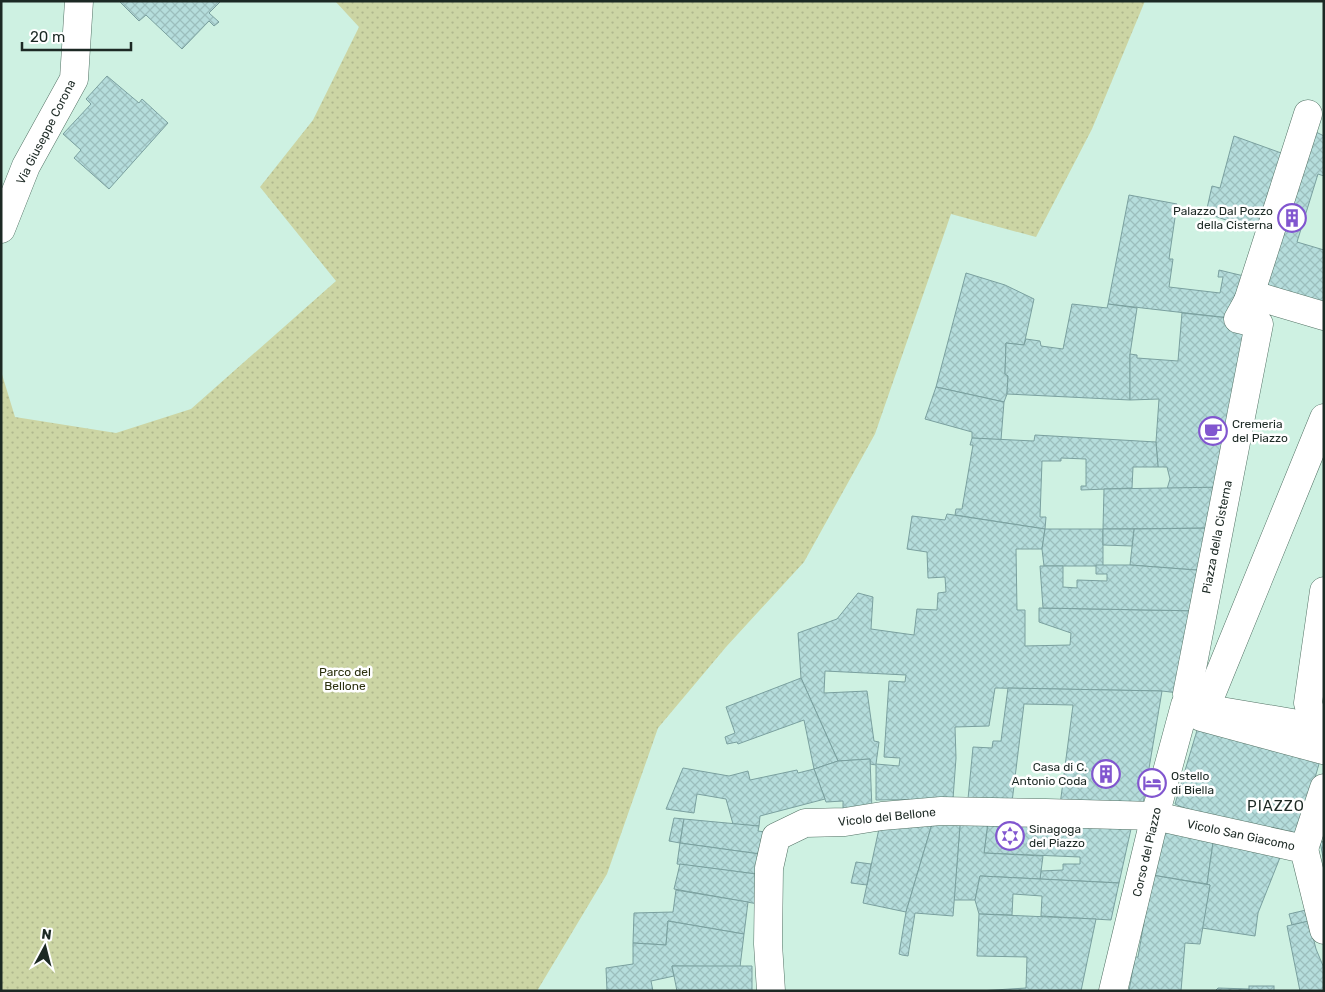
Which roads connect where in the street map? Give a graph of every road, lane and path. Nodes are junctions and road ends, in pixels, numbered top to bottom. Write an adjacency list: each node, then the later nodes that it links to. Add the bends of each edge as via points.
1 (79, 1): 3 (street, Via Giuseppe Corona, via 74,79 26,166)
2 (1308, 114): 4 (street)
3 (1, 229)
4 (1248, 301): 5 (street, via 1256,296); 8 (street, Piazza della Cisterna, via 1238,319 1259,324 1187,694)
5 (1324, 316)
6 (1324, 418): 8 (street)
7 (1324, 591): 9 (street, via 1308,703)
8 (1197, 706): 9 (street, via 1201,717 1323,750); 11 (street, Corso del Piazzo, via 1185,705)
9 (1320, 730)
10 (1324, 788): 12 (street)
11 (1155, 816): 12 (street, Vicolo San Giacomo); 14 (street, Vicolo del Bellone, via 941,811 845,822 805,823 776,837 769,868); 15 (street, Corso del Piazzo)
12 (1304, 849): 13 (street, Vicolo San Giacomo)
13 (1324, 930)
14 (771, 991)
15 (1114, 991)

